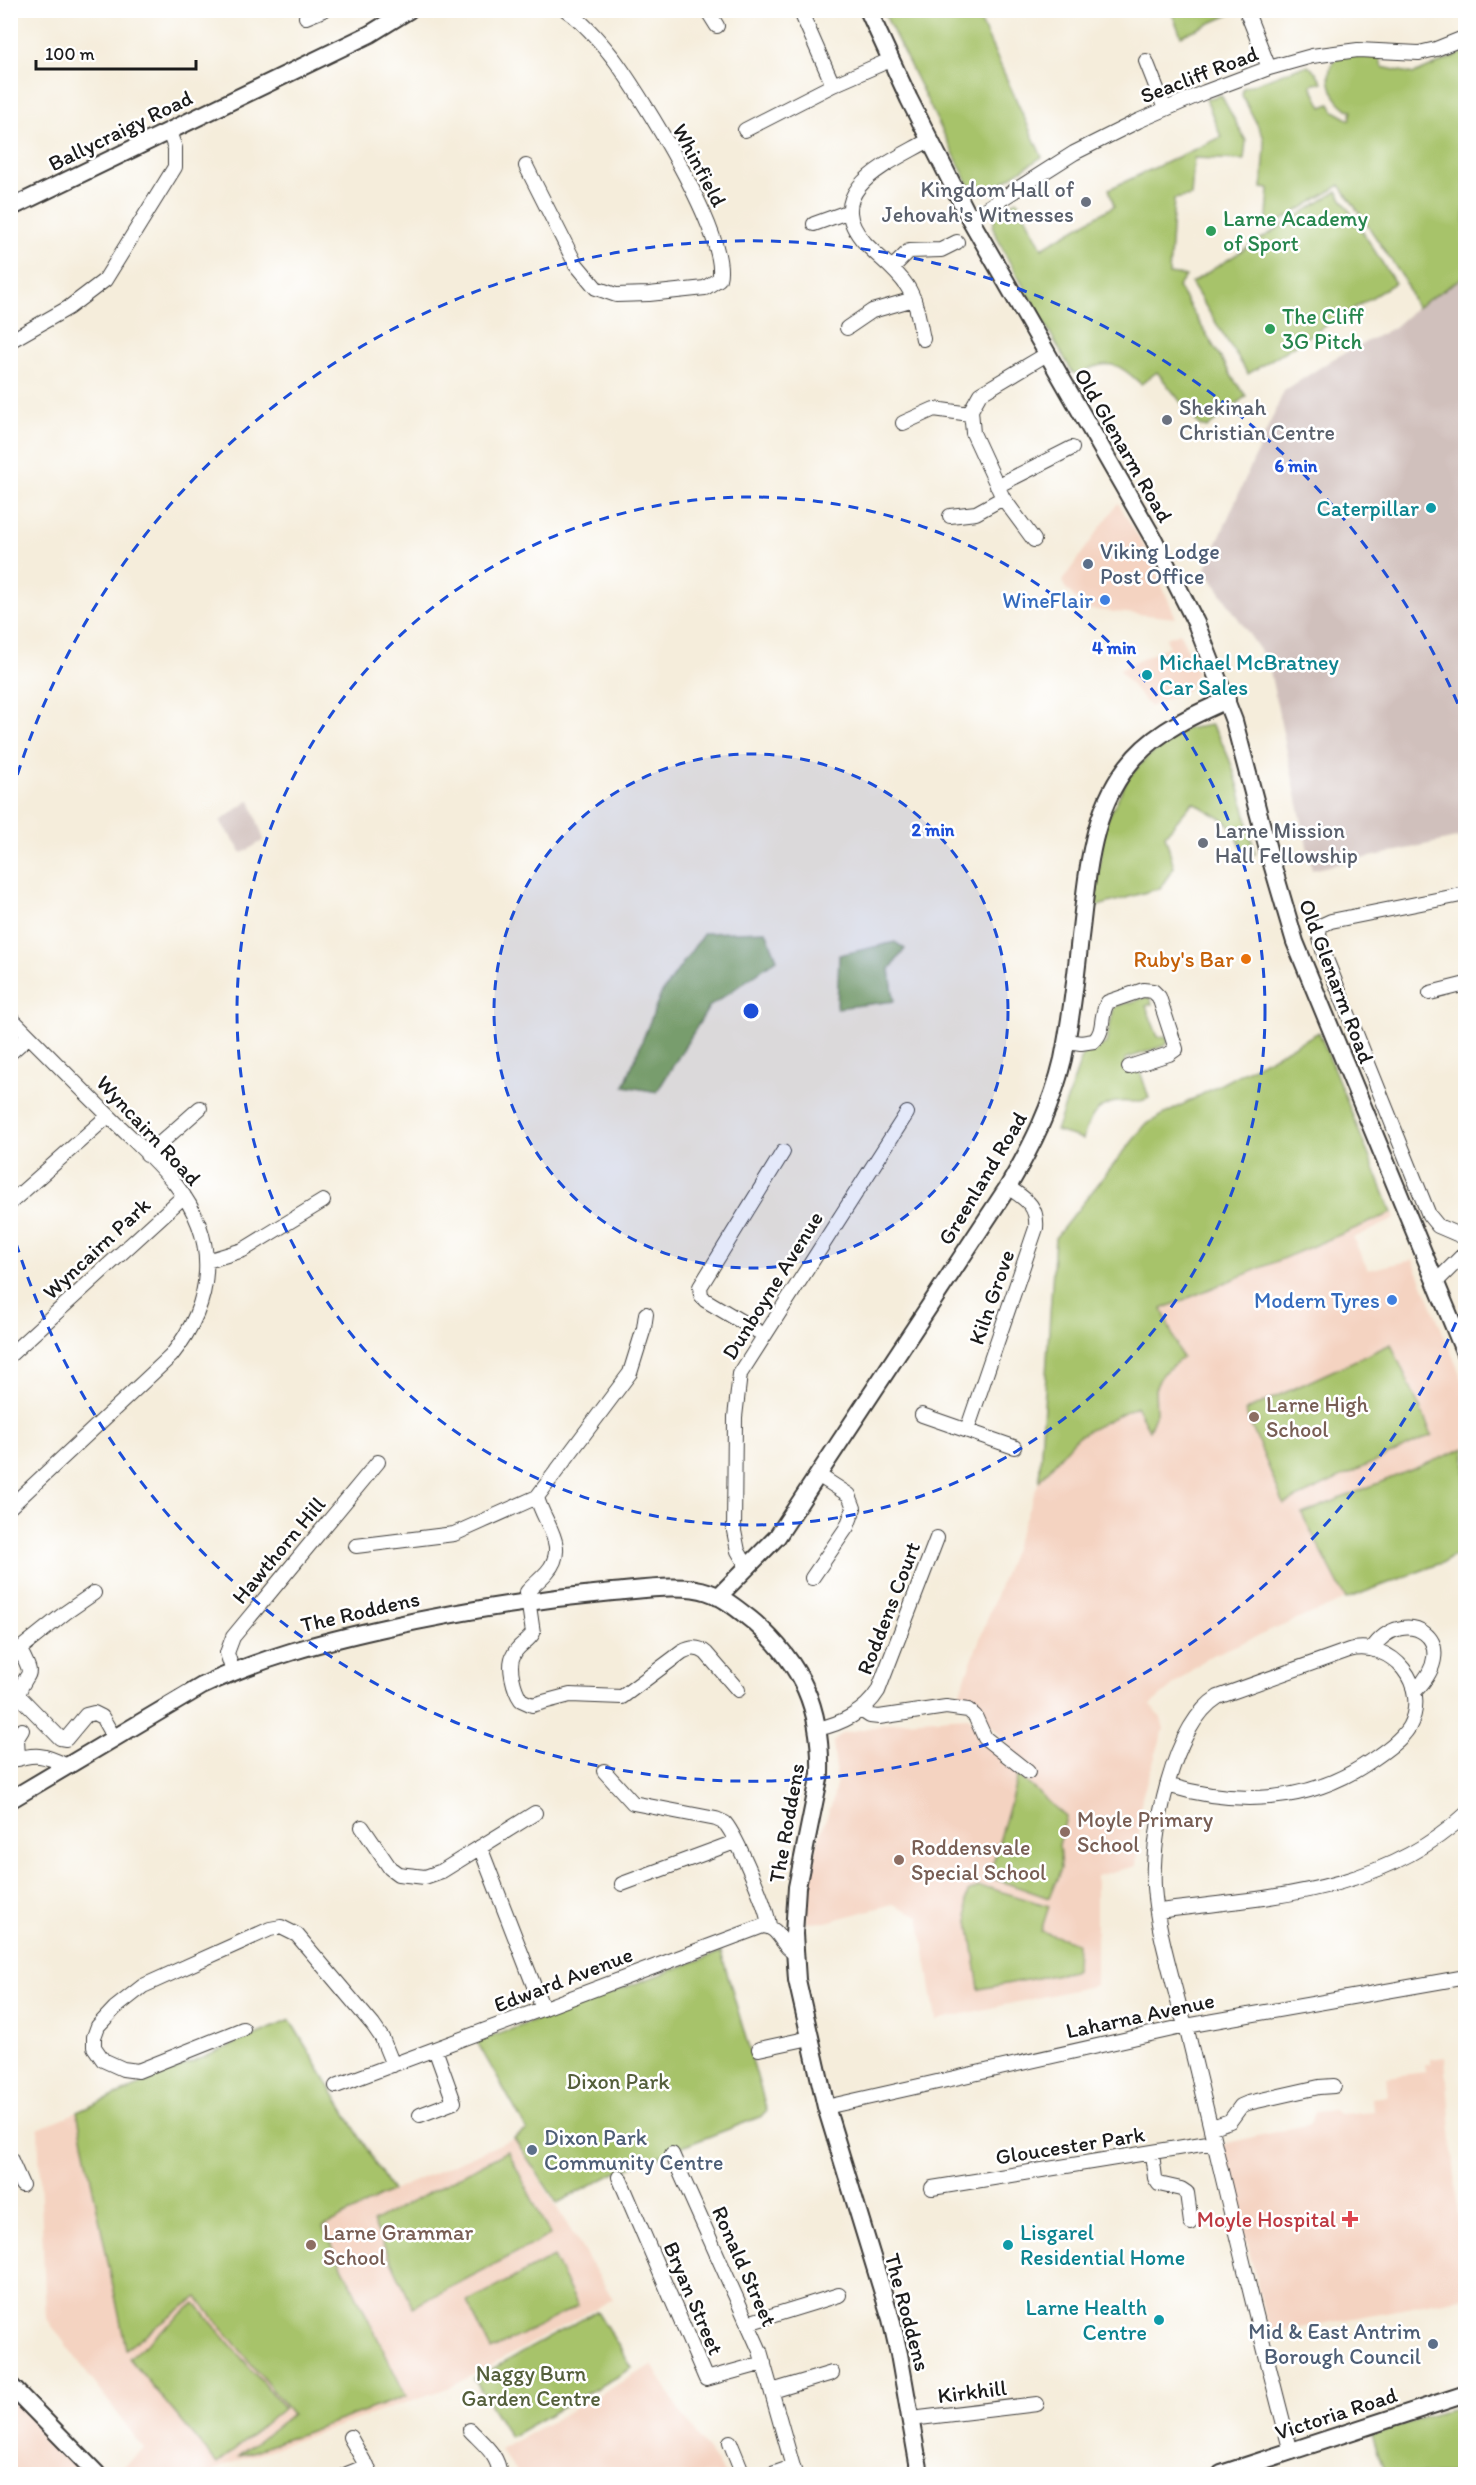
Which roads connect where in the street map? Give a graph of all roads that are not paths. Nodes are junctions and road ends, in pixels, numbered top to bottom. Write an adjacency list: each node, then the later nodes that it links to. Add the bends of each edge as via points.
1 (323, 10): 8 (street)
2 (409, 10): 17 (street, Ballycraigy Road, via 370,34)
3 (566, 10): 19 (street, Whinfield, via 596,37 629,79 700,203 713,239 719,279 703,289 649,294 616,295 596,288 575,263)
4 (707, 10): 9 (street)
5 (800, 10): 14 (street)
6 (868, 10): 11 (street, Old Glenarm Road)
7 (1246, 10): 13 (street)
8 (306, 17)
9 (717, 26)
10 (1466, 37): 13 (street, Seacliff Road, via 1430,51 1349,51)
11 (890, 60): 14 (street); 18 (street, Old Glenarm Road)
12 (1146, 61): 15 (street)
13 (1269, 68): 15 (street, Seacliff Road)
14 (833, 85): 16 (street)
15 (1165, 109): 22 (street, Seacliff Road, via 1074,153)
16 (745, 130)
17 (169, 132): 20 (street, Ballycraigy Road); 29 (street, via 175,147 175,167 105,280 68,308)
18 (929, 140): 21 (street, via 866,178 855,192); 22 (street, Old Glenarm Road)
19 (526, 166)
20 (10, 208)
21 (850, 211): 23 (street); 25 (street, via 862,239)
22 (970, 219): 30 (street, Old Glenarm Road)
23 (814, 224)
24 (957, 242): 25 (street, via 941,250 911,250)
25 (892, 268): 26 (street)
26 (914, 299): 27 (street, via 873,311); 28 (street)
27 (847, 328)
28 (923, 339)
29 (10, 341)
30 (1047, 354): 31 (street, via 980,394); 37 (street, Old Glenarm Road, via 1174,580)
31 (970, 414): 32 (street, via 934,409); 34 (street, via 973,433)
32 (903, 423)
33 (1072, 448): 34 (street)
34 (1000, 492): 35 (street, via 976,513); 36 (street)
35 (950, 516)
36 (1034, 540)
37 (1227, 700): 43 (street, Greenland Road, via 1150,742 1122,772 1104,805 1092,843); 58 (street, Old Glenarm Road, via 1295,942)
38 (1466, 894): 55 (street, via 1331,921 1320,926 1319,934 1429,1215 1438,1226)
39 (1466, 984): 40 (street)
40 (1430, 993)
41 (10, 1017): 42 (street, Wyncairn Road)
42 (29, 1036): 44 (street); 48 (street, Wyncairn Road)
43 (1067, 1041): 45 (street, via 1094,1041 1101,1033 1107,1003 1143,990 1154,991 1176,1049); 51 (street, Greenland Road, via 1049,1108)
44 (10, 1053)
45 (1129, 1067)
46 (200, 1108): 50 (street)
47 (907, 1113): 60 (street, Dunboyne Avenue)
48 (108, 1116): 50 (street, Wyncairn Road); 54 (street)
49 (783, 1152): 60 (street, via 700,1287 705,1300)
50 (147, 1155): 52 (street, Wyncairn Road)
51 (1008, 1187): 64 (street, Kiln Grove, via 1033,1207 1036,1228); 67 (street, Greenland Road)
52 (184, 1196): 57 (street, Wyncairn Road, via 200,1225); 61 (street, Wyncairn Park)
53 (323, 1201): 57 (street, via 243,1250)
54 (10, 1203)
55 (1466, 1238)
56 (1466, 1252): 58 (street)
57 (207, 1261): 69 (street, Wyncairn Road, via 201,1303 178,1347)
58 (1436, 1282): 62 (street, Old Glenarm Road)
59 (646, 1314): 68 (street, via 630,1373)
60 (764, 1335): 72 (street, Dunboyne Avenue, via 740,1374 735,1409 735,1537)
61 (10, 1355)
62 (1466, 1356)
63 (922, 1415): 64 (street)
64 (967, 1430): 65 (street)
65 (1014, 1447)
66 (378, 1462): 79 (street, Hawthorn Hill, via 232,1637 227,1653)
67 (818, 1475): 72 (street, Greenland Road, via 777,1538); 73 (street, via 850,1496 854,1510)
68 (537, 1497): 71 (street, via 454,1534); 76 (street, via 557,1543 557,1553 548,1571 527,1592)
69 (10, 1507)
70 (937, 1538): 82 (street, Roddens Court, via 881,1687)
71 (356, 1546)
72 (748, 1568): 74 (street, Greenland Road)
73 (812, 1578)
74 (718, 1597): 76 (street, The Roddens, via 680,1588); 83 (street, The Roddens, via 783,1649 805,1685)
75 (92, 1598): 78 (street)
76 (529, 1601): 79 (street, The Roddens, via 355,1635 294,1650); 80 (street, via 533,1633 512,1661 516,1691 527,1704 574,1694 622,1697 690,1649 706,1653)
77 (1372, 1649): 81 (street, via 1400,1664); 81 (street, via 1384,1635 1402,1629 1416,1628 1426,1635 1434,1647 1435,1659 1429,1676); 90 (street, via 1349,1650 1224,1694 1206,1705 1190,1726)
78 (15, 1654): 85 (street, via 30,1670 18,1695 60,1738 66,1739 86,1714 94,1713 102,1717)
79 (233, 1672): 85 (street, The Roddens)
80 (738, 1690)
81 (1415, 1691): 90 (street, via 1411,1721 1396,1741 1357,1771 1323,1786 1278,1797 1243,1799 1209,1796)
82 (861, 1710): 83 (street, Roddens Court); 89 (street, via 879,1717 946,1707 965,1709 973,1714 985,1738)
83 (817, 1729): 100 (street, The Roddens, via 820,1774 797,1887)
84 (22, 1730): 86 (street)
85 (114, 1738): 87 (street, The Roddens)
86 (14, 1760): 87 (street, via 34,1755 50,1757)
87 (67, 1766): 91 (street, The Roddens)
88 (604, 1771): 95 (street, via 633,1803 716,1819 729,1828)
89 (1028, 1772)
90 (1167, 1785): 98 (street, via 1154,1870)
91 (10, 1800)
92 (535, 1813): 96 (street)
93 (1466, 1814): 98 (street, via 1421,1848 1348,1881 1305,1892)
94 (362, 1827): 96 (street, via 390,1868 412,1877 432,1876)
95 (735, 1842): 97 (street); 99 (street, via 768,1916)
96 (480, 1847): 102 (street)
97 (622, 1884)
98 (1158, 1911): 103 (street)
99 (769, 1927): 100 (street); 102 (street, Edward Avenue)
100 (795, 1953): 105 (street, The Roddens, via 796,1980)
101 (1466, 1977): 103 (street, Laharna Avenue)
102 (543, 2009): 106 (street, Edward Avenue)
103 (1186, 2026): 111 (street, Laharna Avenue); 113 (street)
104 (243, 2029): 108 (street, via 138,2071 103,2060 94,2047 98,2026 132,1992 281,1927 297,1935 373,2025)
105 (810, 2038): 107 (street); 111 (street, The Roddens)
106 (435, 2049): 108 (street, Edward Avenue); 112 (street, via 454,2102)
107 (759, 2049)
108 (393, 2065): 109 (street, Edward Avenue)
109 (336, 2086)
110 (1334, 2086): 113 (street, via 1248,2103 1230,2121)
111 (826, 2108): 130 (street, The Roddens, via 891,2319)
112 (420, 2115)
113 (1212, 2127): 114 (street)
114 (1214, 2142): 116 (street, Gloucester Park); 134 (street)
115 (672, 2154): 123 (street, Ronald Street)
116 (1152, 2154): 120 (street, Gloucester Park); 121 (street, via 1159,2184 1187,2193)
117 (10, 2158): 119 (street)
118 (619, 2177): 124 (street, Bryan Street, via 706,2379)
119 (22, 2186)
120 (932, 2188)
121 (1191, 2223)
122 (839, 2295): 123 (street)
123 (748, 2323): 124 (street, Ronald Street)
124 (764, 2363): 127 (street, Ronald Street)
125 (832, 2373): 127 (street)
126 (10, 2385): 137 (street)
127 (772, 2391): 136 (street, Ronald Street)
128 (1466, 2394): 134 (street, Victoria Road)
129 (1037, 2404): 130 (street, Kirkhill)
130 (911, 2419): 142 (street, The Roddens)
131 (470, 2430): 139 (street, via 494,2457)
132 (350, 2437): 135 (street)
133 (730, 2442): 140 (street)
134 (1291, 2452): 143 (street, Victoria Road)
135 (369, 2470): 138 (street)
136 (793, 2471): 141 (street)
137 (97, 2475)
138 (346, 2475)
139 (500, 2475)
140 (743, 2475)
141 (772, 2475)
142 (920, 2475)
143 (1221, 2475)

